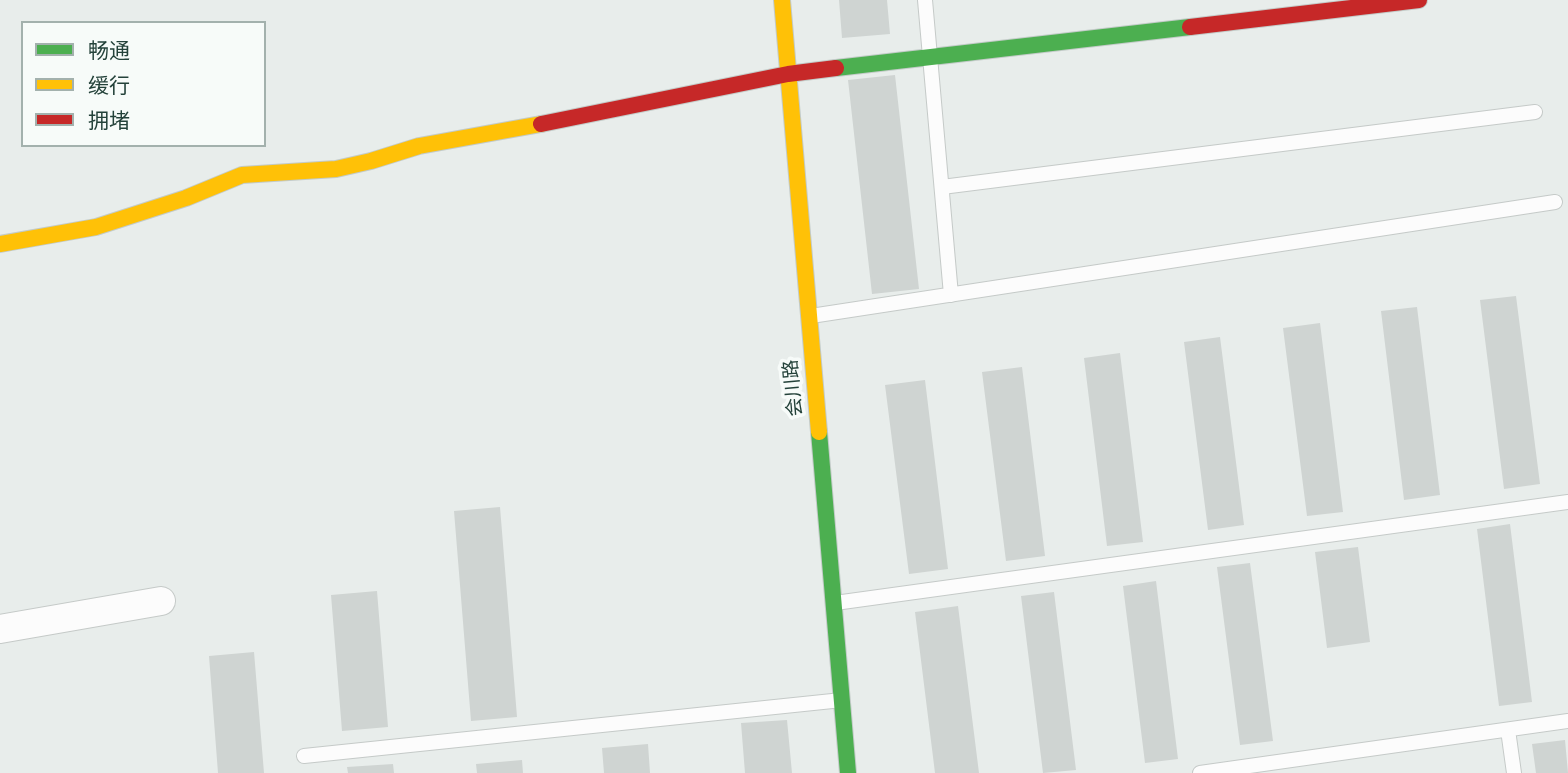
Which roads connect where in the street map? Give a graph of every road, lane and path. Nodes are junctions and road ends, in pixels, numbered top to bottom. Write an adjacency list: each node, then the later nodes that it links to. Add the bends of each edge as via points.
1 (782, 0): 5 (street, 会川路)
2 (925, 0): 4 (lane)
3 (1419, 0): 4 (street)
4 (930, 57): 5 (street); 7 (lane)
5 (788, 74): 9 (street, via 419,146 336,169 242,175 96,227); 11 (street, 会川路)
6 (1535, 112): 7 (lane)
7 (942, 187): 10 (lane)
8 (1555, 202): 10 (lane)
9 (0, 244)
10 (951, 295): 11 (lane)
11 (809, 316): 14 (street, 会川路)
12 (1568, 502): 14 (lane)
13 (161, 601): 15 (street)
14 (834, 604): 16 (street, 会川路)
15 (0, 629)
16 (842, 700): 19 (lane); 20 (street, 会川路)
17 (1568, 721): 18 (lane)
18 (1508, 730): 21 (lane); 22 (lane)
19 (304, 756)
20 (848, 773)
21 (1200, 773)
22 (1514, 773)

